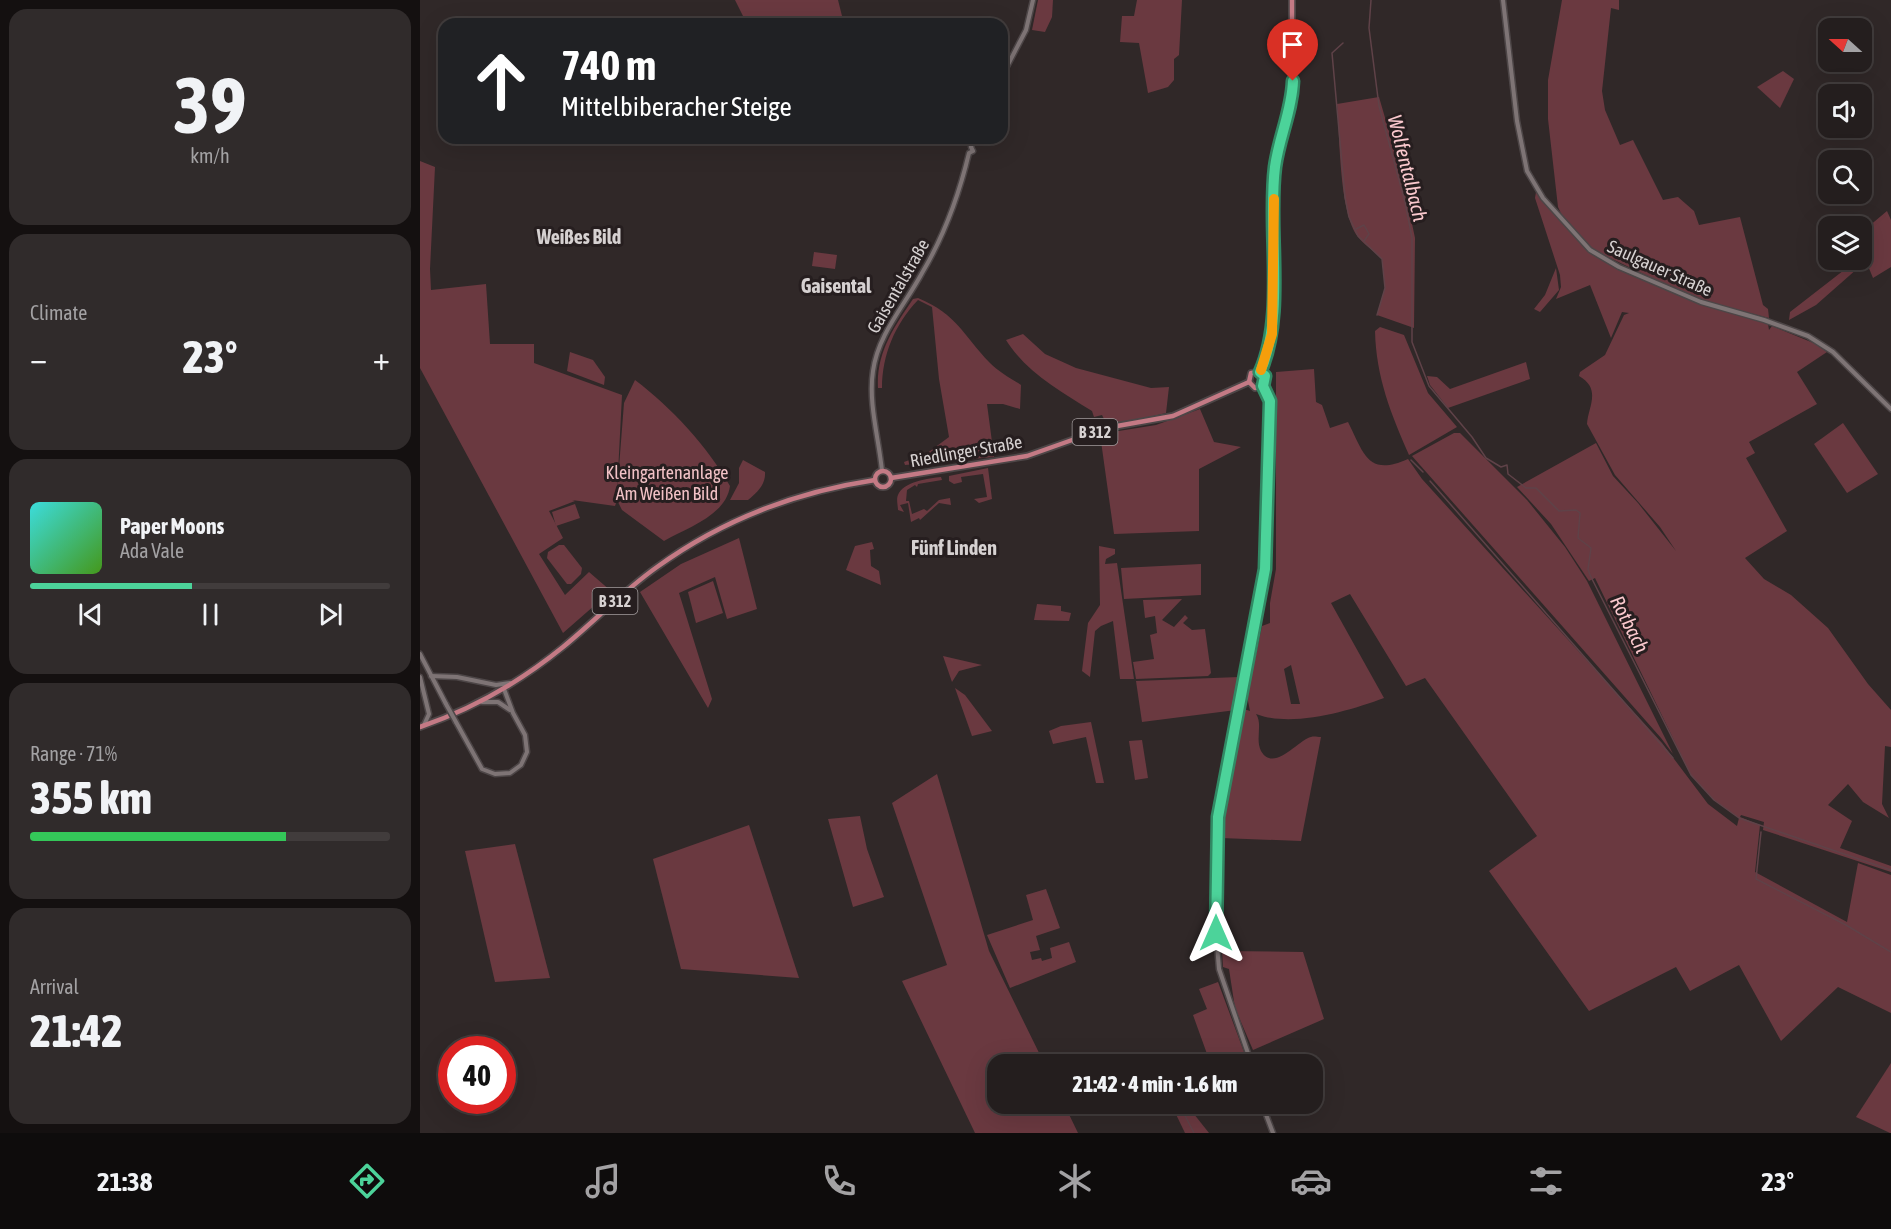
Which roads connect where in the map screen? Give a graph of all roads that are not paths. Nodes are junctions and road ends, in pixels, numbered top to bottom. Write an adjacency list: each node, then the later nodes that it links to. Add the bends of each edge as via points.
1 (1033, 0): 4 (main road, via 1026,30)
2 (1292, 0): 6 (main road, via 1292,93 1274,176 1272,334)
3 (1503, 0): 9 (main road, Saulgauer Straße, via 1517,122 1527,171 1543,198 1590,250 1619,267 1701,302 1808,336 1833,352)
4 (1008, 64)
5 (972, 144): 10 (main road, Gaisentalstraße, via 944,231 877,353 872,389)
6 (1260, 372): 7 (main road, Riedlinger Straße / B 312, via 1251,373); 8 (main road, via 1265,376)
7 (1249, 382): 8 (main road); 11 (main road, Riedlinger Straße / B 312, via 1173,416 1106,428 1027,456)
8 (1263, 386): 21 (main road, via 1270,401 1262,592 1215,838 1218,960)
9 (1891, 409)
10 (882, 471): 11 (main road); 12 (main road)
11 (891, 478): 12 (main road, B 312, via 884,487)
12 (875, 480): 16 (main road, B 312, via 807,494 718,528 655,568 565,646)
13 (420, 654): 15 (main road)
14 (420, 676): 20 (main road, via 429,714)
15 (431, 676): 16 (main road, via 496,685); 19 (main road, bridge, via 477,763 489,772 502,775 518,768 527,752 525,735)
16 (516, 681): 17 (main road, B 312)
17 (504, 689): 18 (main road, B 312); 19 (main road)
18 (479, 702): 19 (main road, via 498,702); 20 (main road, B 312)
19 (513, 713)
20 (421, 727)
21 (1249, 1054)
22 (1265, 1114): 23 (main road)
23 (1272, 1133)

